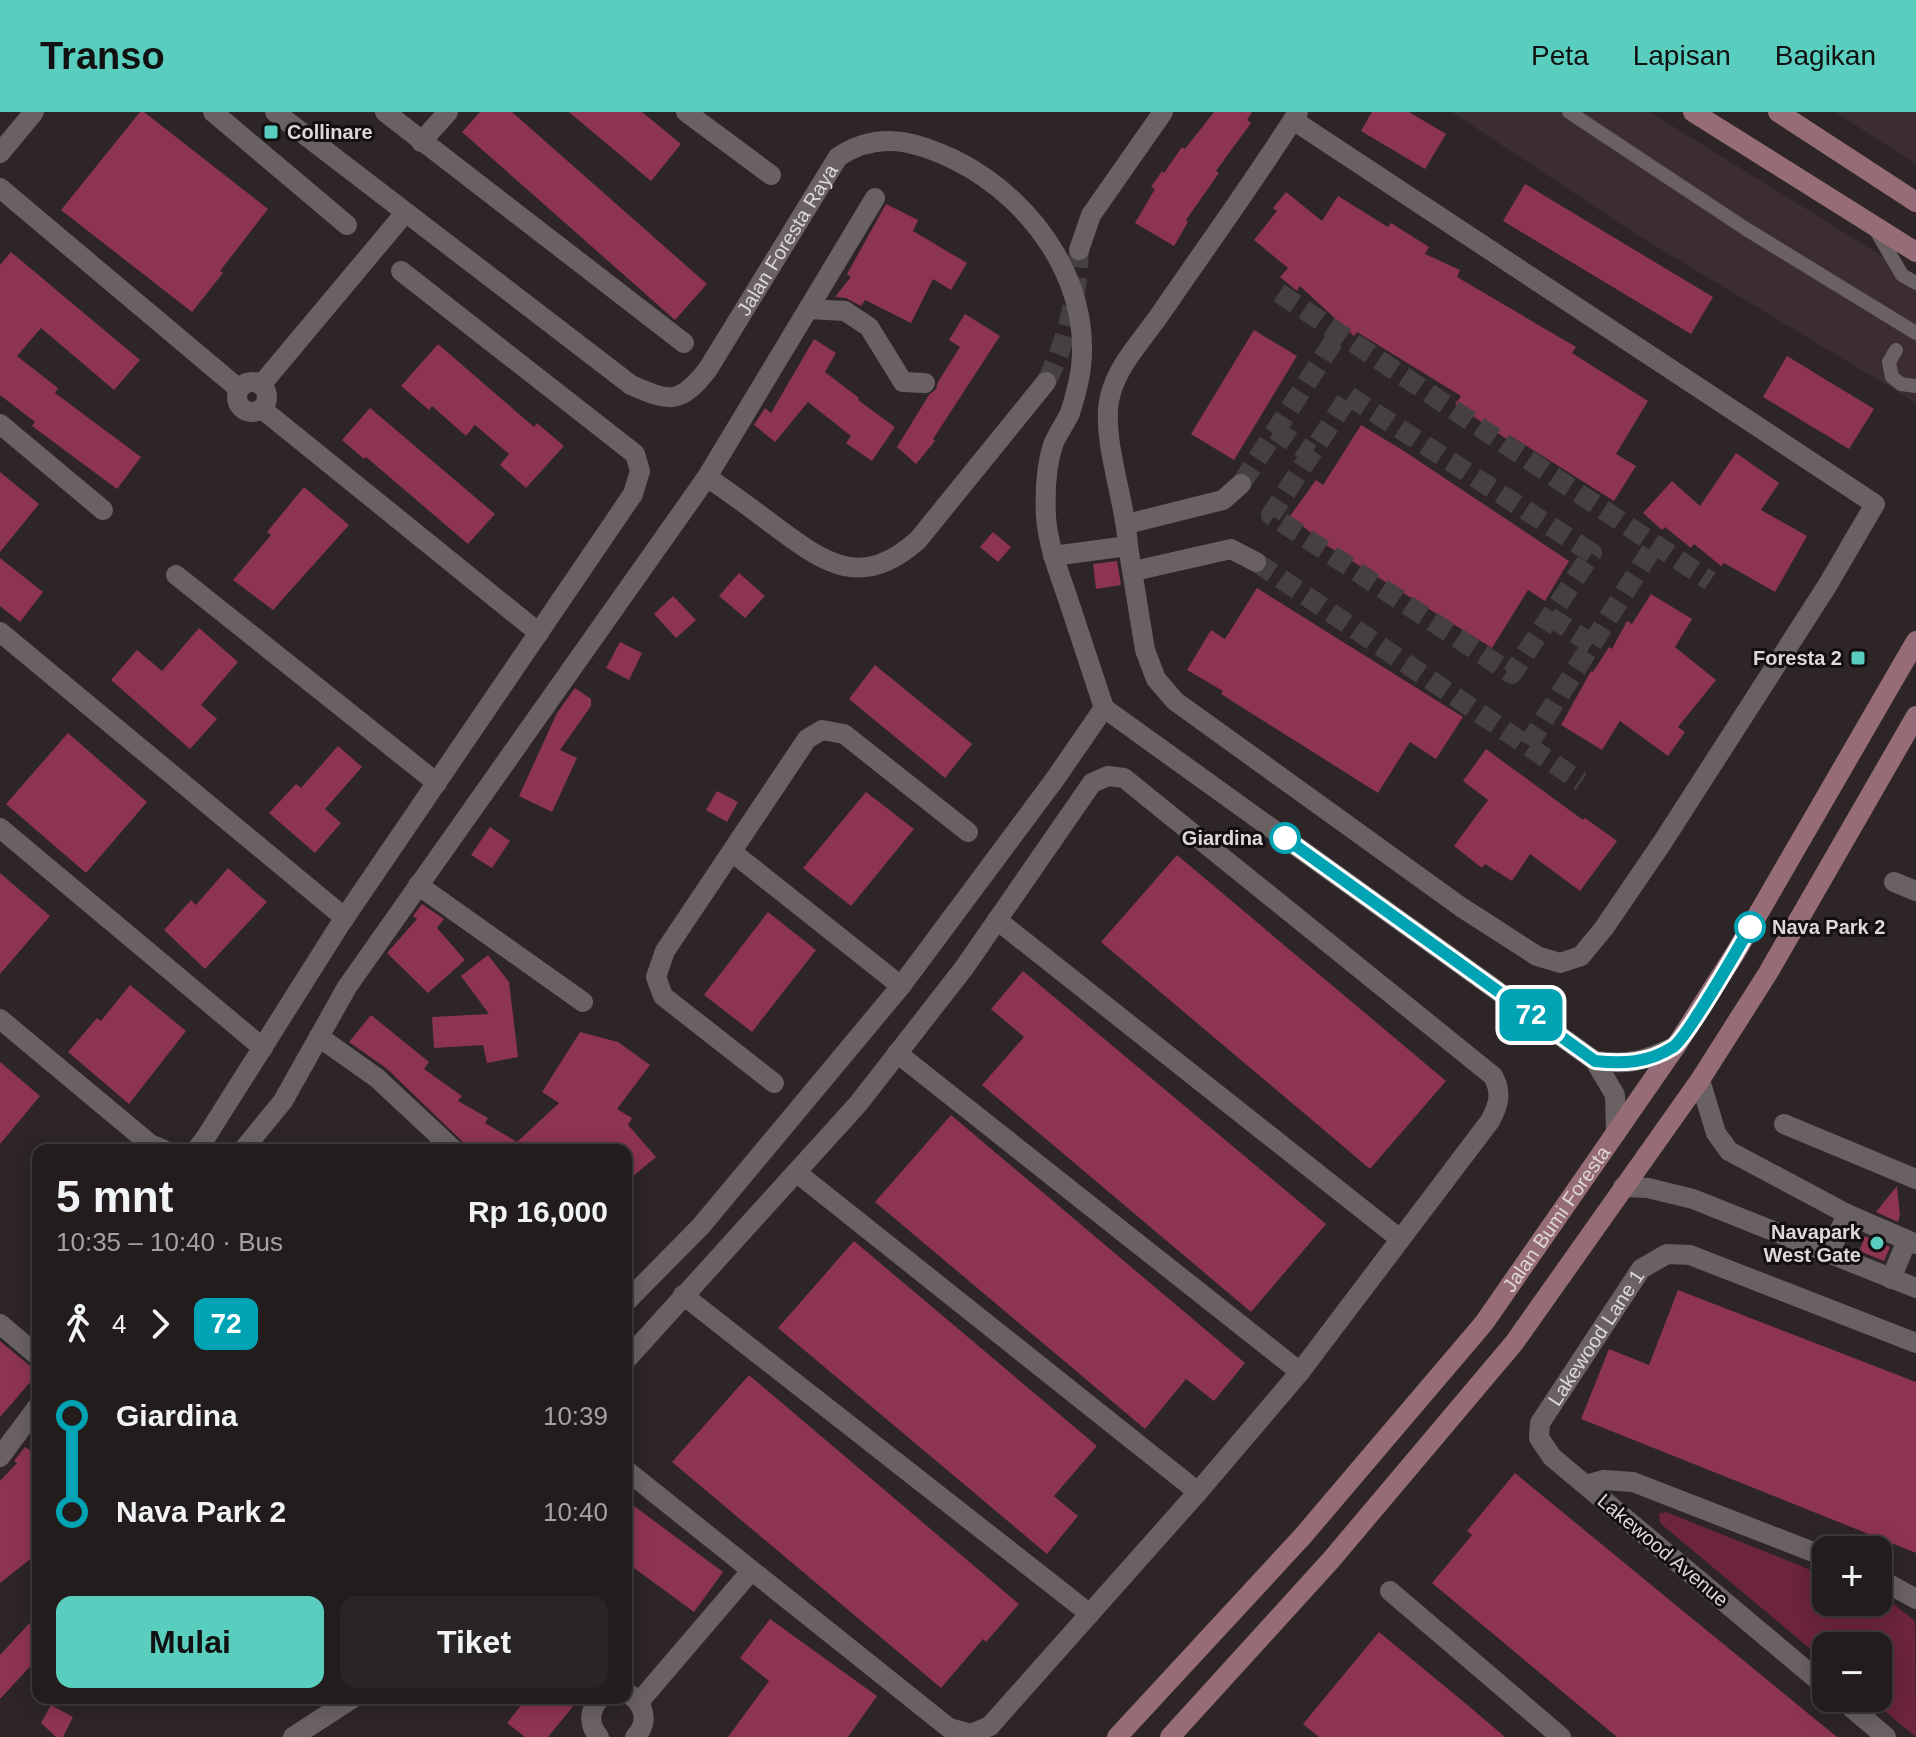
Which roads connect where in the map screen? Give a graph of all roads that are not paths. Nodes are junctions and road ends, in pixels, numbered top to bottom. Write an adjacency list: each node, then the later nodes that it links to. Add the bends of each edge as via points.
1 (34, 112): 13 (street)
2 (213, 112): 19 (street)
3 (275, 112): 18 (street, Jalan Foresta Raya)
4 (385, 112): 12 (street)
5 (448, 112): 12 (street)
6 (686, 112): 14 (street)
7 (1163, 112): 21 (street, via 1091,215)
8 (1569, 112): 26 (lane)
9 (1693, 112): 20 (main road)
10 (1778, 112): 17 (main road)
11 (1295, 116): 39 (street, via 1121,367 1109,401 1109,431); 43 (street, via 1875,504 1604,928 1581,956 1560,963 1537,956 1461,907 1175,701 1156,679 1145,650)
12 (421, 142): 27 (street)
13 (0, 153)
14 (771, 175)
15 (0, 188): 33 (street)
16 (875, 198): 25 (street)
17 (1916, 202)
18 (405, 213): 31 (street); 41 (street, Jalan Foresta Raya, via 631,385 660,398 675,397 689,392 708,369 838,157 853,147 887,139 933,150 980,173 1039,229 1062,266 1080,314 1079,381 1053,445 1047,490)
19 (347, 225)
20 (1873, 225): 22 (main road); 24 (lane, via 1902,275)
21 (1079, 250)
22 (1916, 252)
23 (401, 271): 46 (street, via 635,454 640,471 633,494)
24 (1916, 283)
25 (808, 309): 30 (street, via 845,311 869,327 903,382); 36 (street)
26 (1916, 333)
27 (684, 343)
28 (1896, 350): 32 (lane, via 1889,362 1892,377)
29 (1046, 382): 36 (street, via 918,540 898,558 872,566 843,567 814,555)
30 (925, 383)
31 (261, 385): 33 (street, via 250,382); 34 (street, via 267,394)
32 (1916, 386)
33 (239, 389): 34 (street, via 240,407)
34 (262, 409): 46 (street)
35 (0, 424): 38 (street)
36 (707, 477): 55 (street)
37 (1241, 484): 39 (street, via 1223,500)
38 (103, 510)
39 (1127, 524): 40 (street)
40 (1128, 546): 41 (street); 43 (street)
41 (1053, 556): 48 (street, Jalan Foresta Raya)
42 (1256, 562): 43 (street, via 1231,549)
43 (1134, 571)
44 (176, 575): 50 (street)
45 (0, 632): 57 (street)
46 (539, 633): 50 (street)
47 (1916, 641): 63 (main road, Jalan Bumi Foresta)
48 (1104, 708): 59 (street); 66 (street)
49 (1916, 716): 67 (main road, Jalan Bumi Foresta)
50 (437, 783): 57 (street)
51 (0, 828): 64 (street)
52 (968, 832): 53 (street, via 844,734 822,730 807,739)
53 (732, 852): 59 (street); 68 (street, via 665,951 656,977 663,996)
54 (1894, 882): 56 (street)
55 (418, 885): 60 (street); 62 (street)
56 (1916, 891)
57 (345, 918): 64 (street)
58 (997, 920): 65 (street); 79 (street); 79 (street, via 1092,783 1108,776 1124,778 1493,1076 1499,1096 1490,1121)
59 (901, 986): 85 (street, via 701,1226)
60 (583, 1002)
61 (0, 1019): 71 (street)
62 (319, 1037): 73 (street, via 283,1101); 74 (street, via 377,1078)
63 (1676, 1046): 66 (street, via 1642,1061); 70 (main road, Jalan Bumi Foresta)
64 (263, 1048): 72 (street)
65 (897, 1053): 75 (street); 90 (street)
66 (1595, 1061): 70 (street, via 1615,1095)
67 (1700, 1080): 77 (main road, Jalan Bumi Foresta); 78 (street, via 1716,1133 1729,1151)
68 (774, 1083)
69 (1784, 1124): 76 (street)
70 (1616, 1133): 96 (main road, Jalan Bumi Foresta, via 1484,1323)
71 (150, 1144)
72 (200, 1144)
73 (248, 1144)
74 (448, 1144)
75 (796, 1172): 84 (street); 95 (street)
76 (1916, 1179)
77 (1623, 1187): 81 (street, via 1693,1199); 98 (main road, Jalan Bumi Foresta, via 1514,1343)
78 (1847, 1214): 80 (street); 81 (street)
79 (1400, 1239): 90 (street)
80 (1911, 1242): 82 (street)
81 (1829, 1254): 82 (street)
82 (1891, 1279): 83 (street)
83 (1916, 1288)
84 (683, 1295): 89 (street); 103 (street)
85 (632, 1296)
86 (0, 1324): 88 (street)
87 (1916, 1343): 94 (street, Lakewood Lane 1, via 1690,1255 1667,1254 1641,1269 1540,1423 1539,1438 1552,1457)
88 (32, 1351)
89 (632, 1353)
90 (1300, 1372): 95 (street)
91 (32, 1413): 92 (street)
92 (2, 1449)
93 (632, 1475): 99 (street)
94 (1586, 1485): 97 (street, Lakewood Avenue, via 1633,1482); 104 (street, Lakewood Avenue)
95 (1198, 1492): 103 (street)
96 (1302, 1537): 98 (main road); 112 (main road, Jalan Bumi Foresta)
97 (1812, 1552)
98 (1331, 1560): 113 (main road, Jalan Bumi Foresta)
99 (751, 1571): 103 (street, via 949,1728 971,1734 990,1726); 105 (street)
100 (1892, 1586): 102 (street)
101 (1390, 1591): 114 (street)
102 (1916, 1599)
103 (1090, 1614)
104 (1812, 1675)
105 (633, 1698): 111 (street, via 644,1712)
106 (344, 1704): 109 (street)
107 (595, 1704): 110 (street, via 591,1720)
108 (1857, 1712): 115 (street)
109 (293, 1737)
110 (599, 1737)
111 (635, 1737)
112 (1117, 1737)
113 (1170, 1737)
114 (1561, 1737)
115 (1886, 1737)

